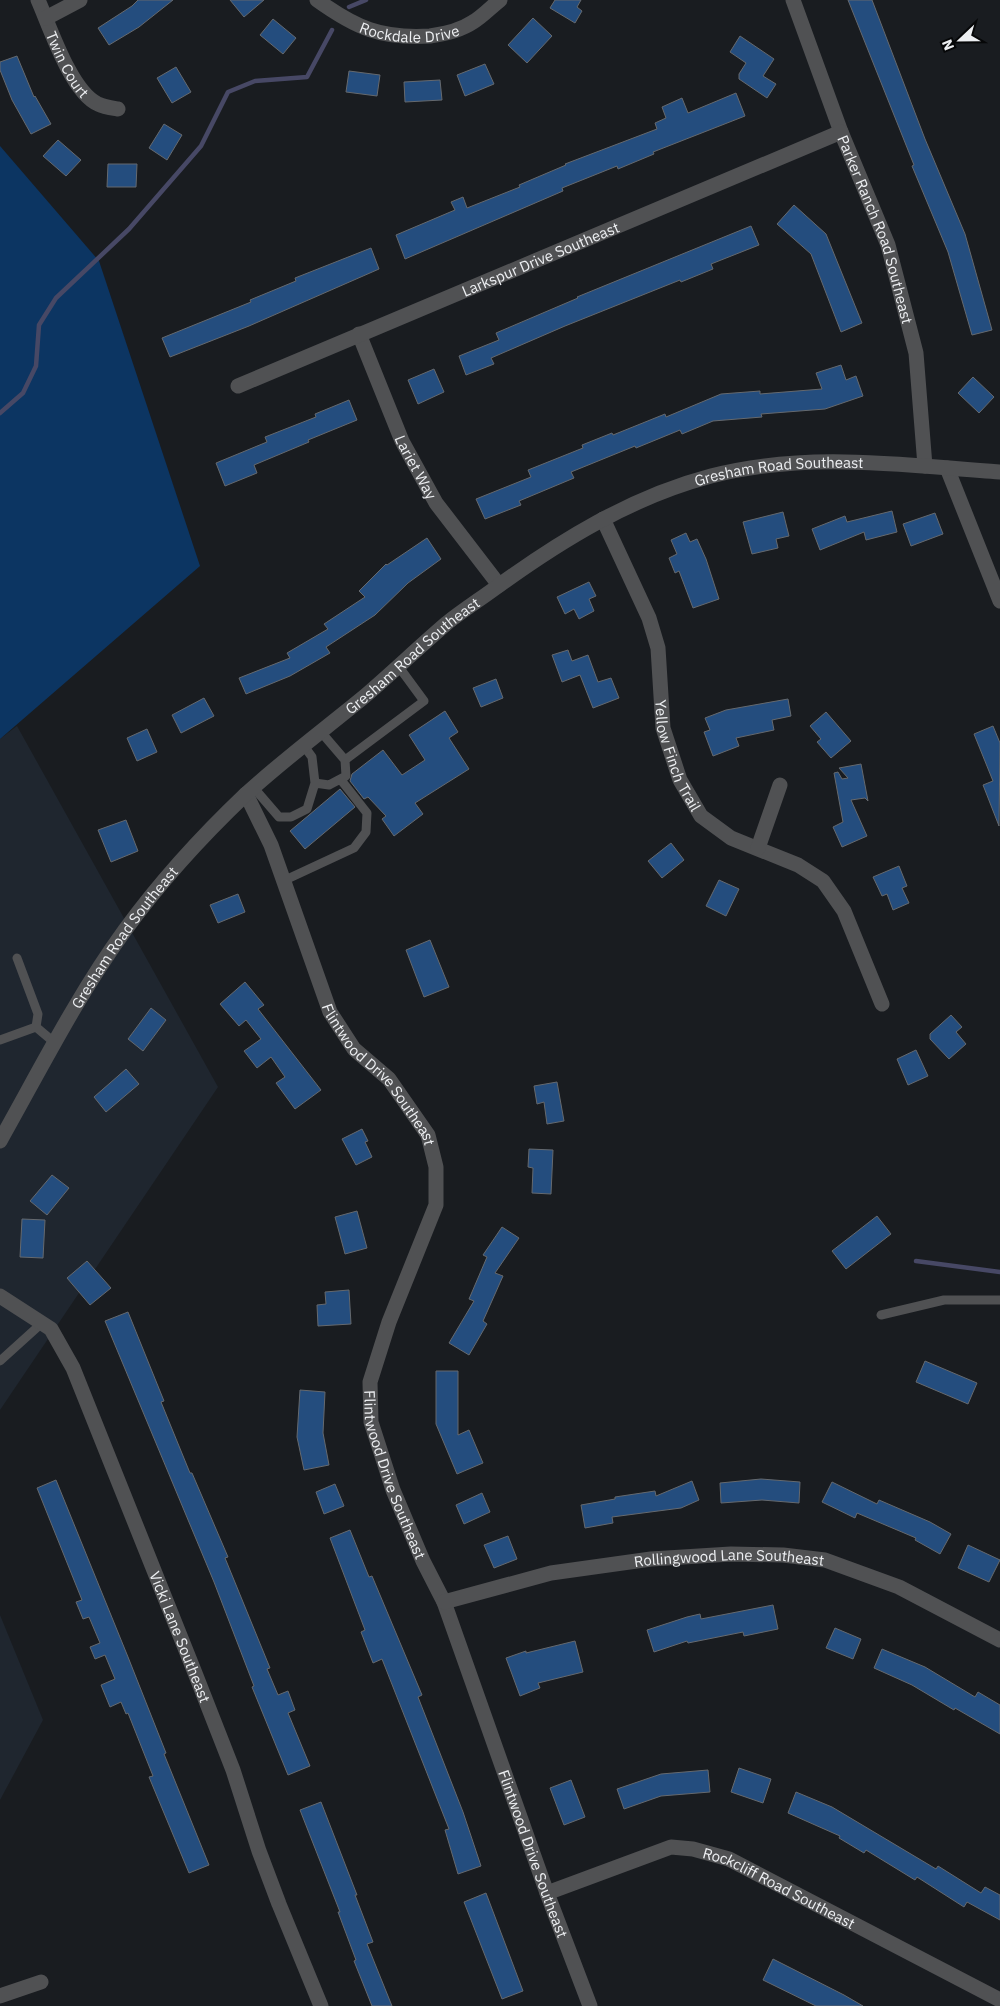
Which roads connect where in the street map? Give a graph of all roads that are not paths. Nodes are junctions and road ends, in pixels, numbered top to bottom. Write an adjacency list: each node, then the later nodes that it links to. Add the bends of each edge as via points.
1 (38, 0): 6 (street, Twin Court)
2 (80, 0): 6 (street)
3 (317, 0): 4 (street, Rockdale Drive, via 340,17 393,36 445,34 472,23)
4 (500, 0)
5 (793, 0): 8 (street, Parker Ranch Road Southeast)
6 (46, 18): 7 (street, Twin Court, via 60,55 82,89 97,104)
7 (118, 109)
8 (841, 132): 9 (street, Larkspur Drive Southeast); 11 (street, Parker Ranch Road Southeast, via 888,245 913,344)
9 (359, 334): 10 (street, Larkspur Drive Southeast); 15 (street, Lariet Way, via 402,441 436,503)
10 (238, 386)
11 (925, 466): 12 (street, Gresham Road Southeast); 14 (street, Gresham Road Southeast, via 849,460 758,466 691,482)
12 (947, 468): 13 (street, Gresham Road Southeast); 16 (street)
13 (1000, 472)
14 (603, 519): 15 (street, Gresham Road Southeast); 25 (street, Yellow Finch Trail, via 650,618 658,648 663,728 680,780 701,816 731,838)
15 (499, 585): 17 (street, Gresham Road Southeast, via 448,623)
16 (1000, 601)
17 (399, 667): 18 (street, Gresham Road Southeast); 20 (lane, via 424,701)
18 (321, 732): 19 (street, Gresham Road Southeast); 20 (lane)
19 (304, 746): 22 (lane, via 312,757); 24 (street, Gresham Road Southeast)
20 (345, 760): 21 (lane, via 346,776)
21 (341, 780): 22 (lane, via 329,785); 26 (lane, via 367,813 366,832 354,848)
22 (315, 783): 24 (lane, via 307,809 291,817 280,817)
23 (780, 785): 25 (street)
24 (250, 791): 26 (street, Flintwood Drive Southeast); 31 (street, Gresham Road Southeast, via 168,876 126,930 88,986)
25 (758, 848): 28 (street, Yellow Finch Trail, via 798,865 823,881 844,911)
26 (283, 881): 38 (street, Flintwood Drive Southeast, via 330,1012 354,1049 389,1079 428,1135 436,1167 436,1205 389,1322 370,1382 371,1422 393,1490)
27 (17, 958): 29 (lane, via 38,1014)
28 (882, 1004)
29 (36, 1027): 30 (lane); 31 (lane)
30 (0, 1040)
31 (56, 1043): 32 (street, Gresham Road Southeast)
32 (0, 1141)
33 (0, 1296): 36 (street, Vicki Lane Southeast)
34 (1000, 1300): 35 (lane, via 944,1300)
35 (881, 1315)
36 (42, 1323): 37 (lane); 44 (street, Vicki Lane Southeast, via 51,1329 73,1368 233,1770 272,1886)
37 (0, 1361)
38 (444, 1602): 39 (street, Rollingwood Lane Southeast, via 551,1573 651,1559 731,1554 783,1555 825,1560 899,1586); 40 (street, Flintwood Drive Southeast)
39 (1000, 1640)
40 (547, 1893): 43 (street, Rockcliff Road Southeast, via 671,1847 693,1849 729,1859); 45 (street, Flintwood Drive Southeast)
41 (41, 1982): 42 (street)
42 (0, 1996)
43 (1000, 2000)
44 (321, 2006)
45 (590, 2006)

